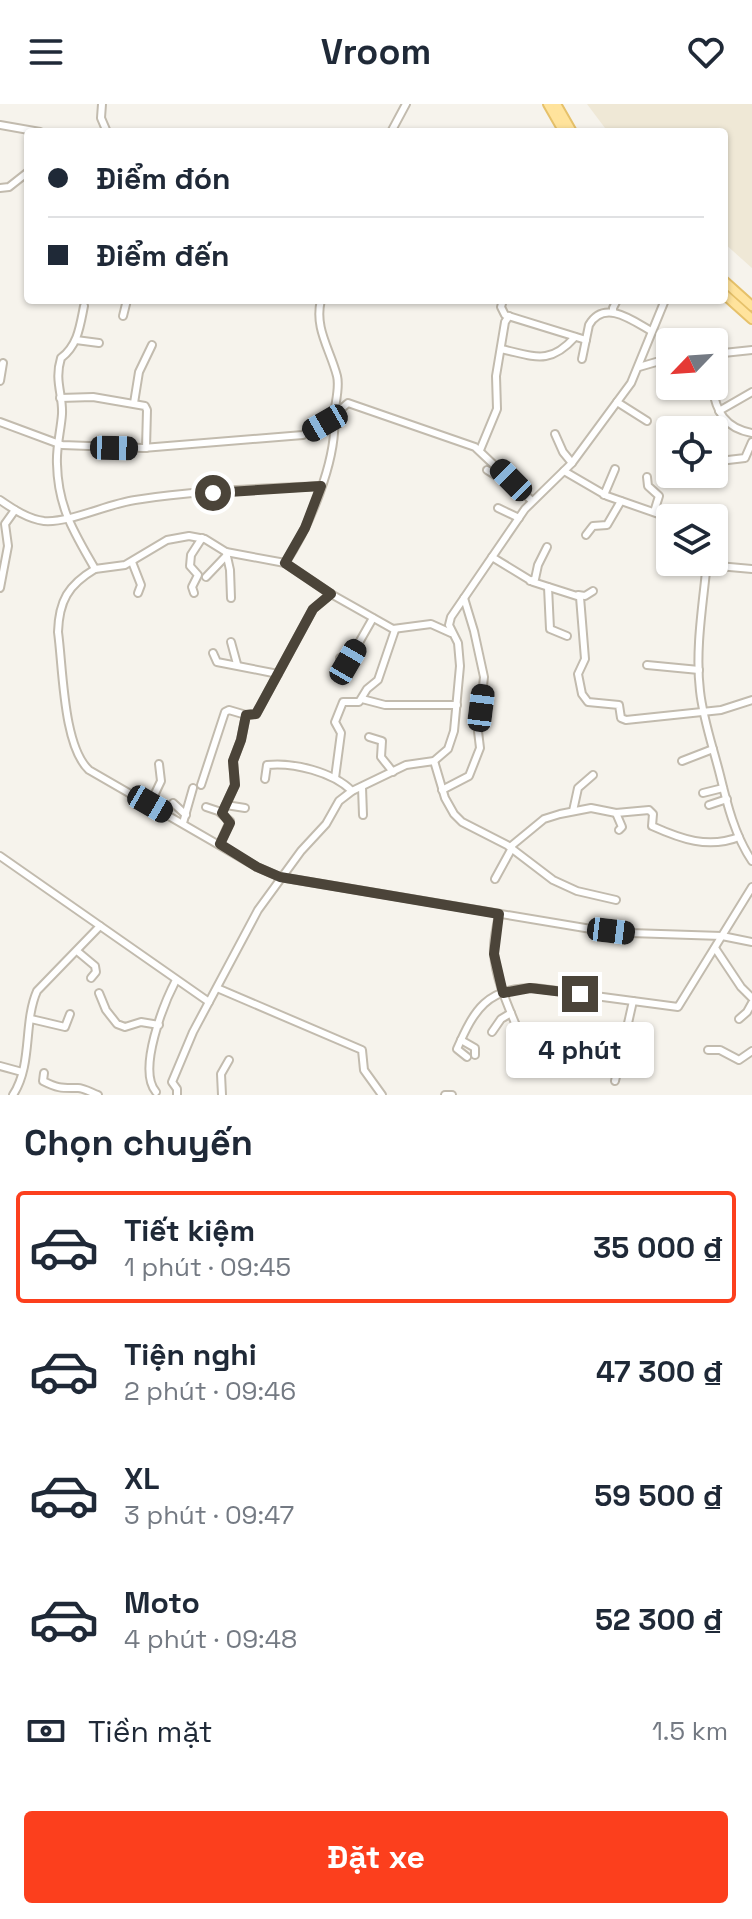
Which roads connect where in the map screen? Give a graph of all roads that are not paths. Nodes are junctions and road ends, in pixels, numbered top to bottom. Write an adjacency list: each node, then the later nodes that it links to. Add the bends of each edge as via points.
1 (102, 104): 6 (street)
2 (406, 104): 7 (street)
3 (548, 104): 8 (main road)
4 (556, 104): 9 (main road)
5 (0, 125): 10 (street)
6 (105, 128)
7 (393, 128)
8 (562, 128)
9 (570, 128)
10 (24, 129)
11 (24, 175): 12 (street)
12 (0, 188)
13 (728, 285): 21 (main road)
14 (728, 298): 25 (main road)
15 (126, 304): 23 (street)
16 (320, 304): 46 (street, via 323,339 337,378)
17 (503, 304): 24 (street)
18 (615, 304): 22 (street)
19 (663, 304): 26 (street)
20 (84, 306): 28 (street)
21 (752, 306)
22 (613, 312): 26 (street); 29 (street, via 591,320)
23 (123, 316)
24 (509, 316): 27 (street); 32 (street)
25 (752, 319)
26 (651, 331): 38 (street)
27 (575, 337): 29 (street); 32 (street, via 551,357)
28 (76, 340): 30 (street); 41 (street, via 60,359)
29 (586, 340): 35 (street)
30 (99, 343)
31 (152, 345): 44 (street, via 138,375)
32 (501, 349): 54 (street, via 497,409)
33 (752, 350): 34 (street)
34 (728, 353)
35 (582, 359)
36 (656, 362): 38 (street)
37 (3, 363): 39 (street)
38 (639, 367): 43 (street)
39 (0, 381)
40 (752, 392): 45 (street)
41 (60, 398): 44 (street); 52 (street)
42 (716, 400): 45 (street)
43 (617, 402): 47 (street); 56 (street)
44 (134, 403): 53 (street, via 146,408)
45 (719, 411): 49 (street, via 739,431)
46 (334, 415): 53 (street, via 303,435); 54 (street, via 350,403); 62 (street, via 334,439)
47 (647, 421)
48 (0, 422): 52 (street)
49 (752, 433)
50 (555, 434): 56 (street)
51 (752, 442): 55 (street, via 745,458)
52 (58, 444): 53 (street); 71 (street)
53 (146, 448)
54 (480, 450): 61 (street)
55 (728, 460)
56 (572, 463): 59 (street)
57 (615, 469): 63 (street)
58 (487, 470): 61 (street)
59 (564, 471): 63 (street); 65 (street)
60 (647, 477): 69 (street, via 659,496)
61 (511, 480): 65 (street)
62 (321, 486): 71 (street, via 136,500); 78 (street)
63 (604, 495): 66 (street)
64 (0, 500): 68 (street)
65 (532, 501): 70 (street)
66 (621, 501): 69 (street); 72 (street, via 607,525 593,526)
67 (498, 508): 70 (street)
68 (13, 512): 71 (street, via 39,520); 88 (street, via 5,524 8,546)
69 (654, 512)
70 (519, 518): 76 (street)
71 (66, 519): 81 (street)
72 (586, 535)
73 (202, 538): 75 (street); 77 (street, via 167,540); 80 (street, via 191,555)
74 (547, 547): 86 (street)
75 (226, 554): 78 (street); 85 (street); 94 (street)
76 (492, 557): 86 (street); 95 (street)
77 (132, 562): 81 (street); 90 (street, via 140,582)
78 (285, 563): 92 (street)
79 (728, 566): 82 (street)
80 (192, 568): 83 (street); 91 (street, via 198,575)
81 (95, 569): 130 (street, via 65,595 58,619 76,749 89,770)
82 (752, 569)
83 (186, 574)
84 (706, 576): 107 (street)
85 (206, 577)
86 (530, 581): 87 (street)
87 (548, 587): 93 (street); 101 (street, via 550,629)
88 (0, 588)
89 (593, 591): 93 (street)
90 (138, 593)
91 (194, 593)
92 (331, 594): 97 (street); 108 (street, via 313,609)
93 (578, 595): 112 (street, via 585,659 578,674 585,699 619,705 626,720)
94 (231, 598)
95 (464, 598): 96 (street); 125 (street, via 484,672 480,748 469,776)
96 (451, 617): 98 (street); 100 (street)
97 (373, 618): 99 (street); 104 (street, via 348,662)
98 (434, 625): 99 (street); 100 (street)
99 (395, 630): 109 (street, via 378,680)
100 (451, 633): 111 (street, via 459,646)
101 (567, 636)
102 (231, 642): 105 (street)
103 (213, 653): 105 (street, via 217,662)
104 (340, 658)
105 (237, 664): 108 (street)
106 (647, 665): 107 (street)
107 (699, 670): 112 (street)
108 (278, 674): 113 (street, via 256,714)
109 (362, 699): 111 (street, via 385,705); 121 (street, via 343,702 336,715 341,733)
110 (752, 700): 112 (street)
111 (457, 705): 116 (street, via 451,743)
112 (703, 712): 115 (street)
113 (246, 715): 131 (street, via 233,761 235,785); 138 (street, via 225,712)
114 (369, 737): 119 (street, via 382,741 381,757)
115 (713, 749): 117 (street); 124 (street)
116 (434, 761): 119 (street); 125 (street)
117 (682, 761)
118 (159, 764): 130 (street, via 161,781)
119 (393, 772): 123 (street)
120 (593, 775): 135 (street, via 578,788)
121 (335, 778): 122 (street, via 268,764); 126 (street)
122 (265, 779)
123 (362, 787): 126 (street); 139 (street)
124 (723, 788): 127 (street); 128 (street)
125 (442, 790): 145 (street, via 462,822)
126 (352, 791): 148 (street)
127 (703, 793)
128 (727, 799): 132 (street); 142 (street)
129 (173, 803): 138 (street)
130 (150, 804): 140 (street)
131 (226, 805): 134 (street); 136 (street)
132 (709, 805)
133 (206, 807): 136 (street)
134 (245, 808)
135 (573, 811): 137 (street, via 595,808); 145 (street, via 544,819)
136 (222, 813): 144 (street, via 230,823)
137 (616, 813): 141 (street); 142 (street, via 649,810 652,826 677,838 710,844)
138 (186, 815): 140 (street)
139 (363, 815)
140 (183, 823): 144 (street)
141 (619, 830)
142 (740, 840): 143 (street); 147 (street)
143 (752, 843)
144 (220, 844): 148 (street)
145 (511, 848): 149 (street); 151 (street, via 548,878)
146 (0, 856): 153 (street)
147 (752, 861)
148 (280, 877): 152 (street); 160 (street)
149 (495, 879)
150 (752, 887): 154 (street)
151 (616, 900)
152 (499, 914): 154 (street, via 630,933); 162 (street, via 494,954)
153 (100, 926): 157 (street); 159 (street)
154 (722, 936): 155 (street); 156 (street)
155 (752, 942)
156 (715, 948): 163 (street, via 678,1007); 164 (street)
157 (77, 951): 158 (street, via 95,966); 168 (street, via 37,991)
158 (91, 978)
159 (176, 980): 165 (street); 170 (street)
160 (217, 988): 165 (street); 188 (street, via 362,1050 364,1070)
161 (99, 993): 170 (street, via 117,1024)
162 (503, 993): 163 (street, via 535,988); 166 (street); 172 (street, via 479,1007)
163 (633, 1001): 180 (street)
164 (752, 1001): 169 (street)
165 (209, 1002): 181 (street)
166 (511, 1013): 171 (street); 173 (street)
167 (70, 1014): 168 (street, via 65,1027)
168 (31, 1019): 178 (street)
169 (739, 1019)
170 (159, 1025): 183 (street, via 149,1071)
171 (492, 1032)
172 (461, 1040): 172 (street, via 457,1049 471,1056 475,1048)
173 (522, 1040)
174 (708, 1050): 175 (street, via 739,1060)
175 (752, 1051)
176 (229, 1060): 187 (street, via 221,1074)
177 (0, 1066): 178 (street)
178 (22, 1072): 184 (street)
179 (44, 1073): 182 (street, via 44,1082)
180 (615, 1081)
181 (173, 1084): 183 (street); 186 (street)
182 (69, 1092): 185 (street, via 78,1088)
183 (155, 1094)
184 (13, 1095)
185 (98, 1095)
186 (177, 1095)
187 (222, 1095)
188 (382, 1095)
189 (445, 1095): 190 (street)
190 (452, 1095)

